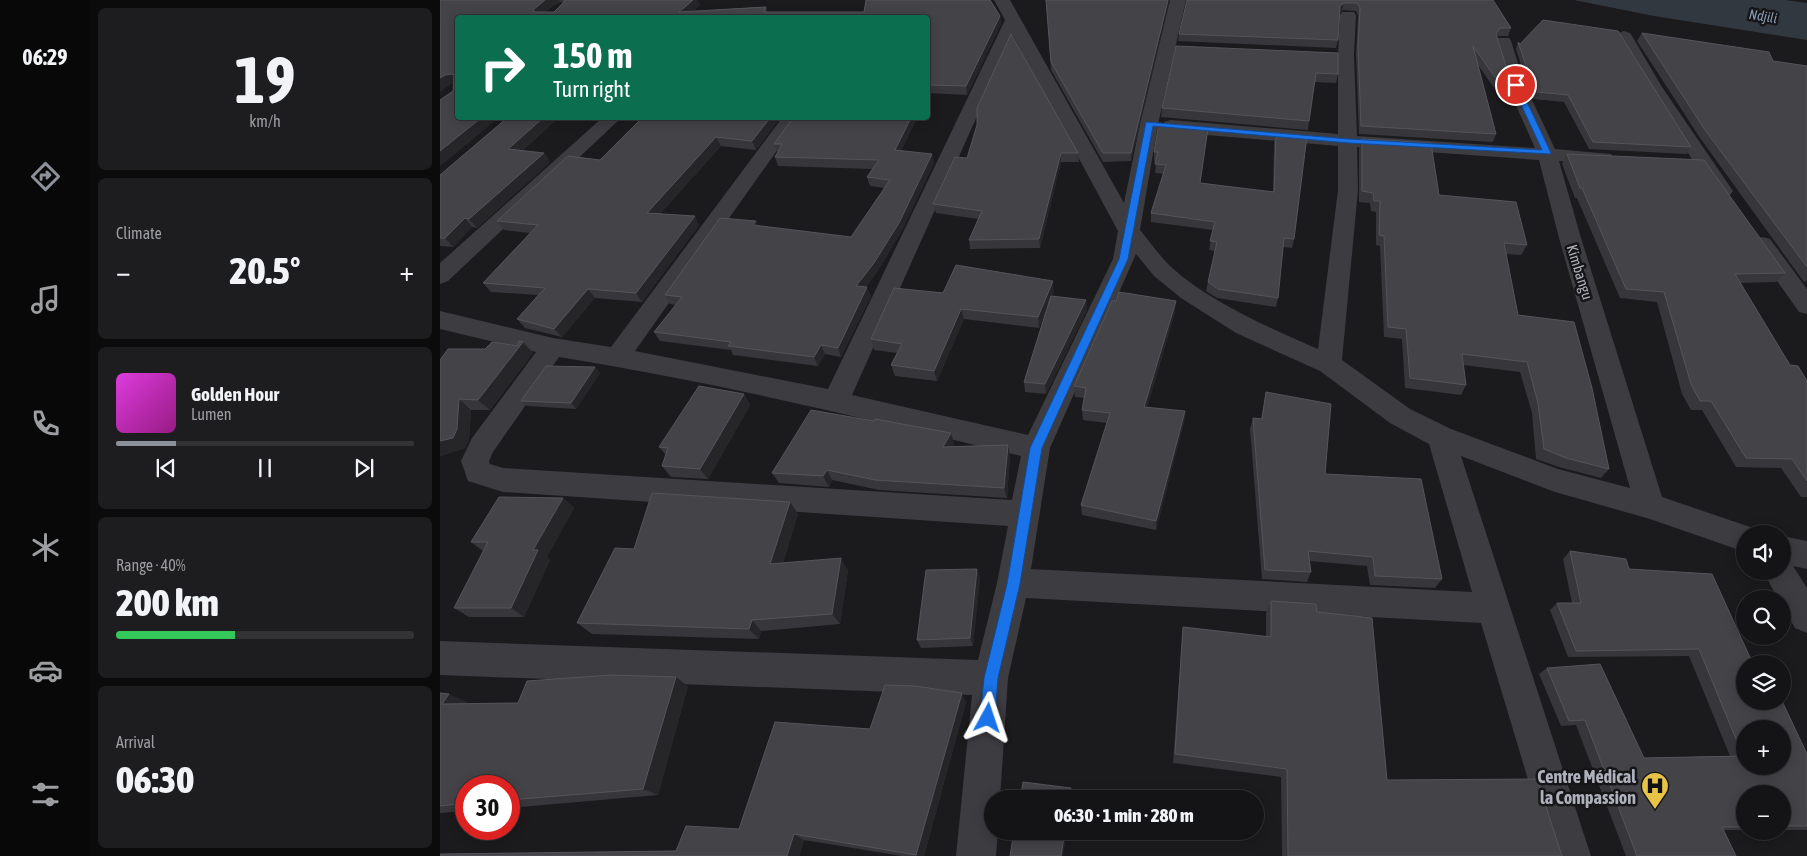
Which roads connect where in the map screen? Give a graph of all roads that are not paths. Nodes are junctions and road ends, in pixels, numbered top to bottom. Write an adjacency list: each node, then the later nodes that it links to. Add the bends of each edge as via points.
1 (1178, 0): 8 (street, via 1176,48)
2 (1008, 9): 12 (street); 19 (street)
3 (1348, 14): 9 (street, via 1337,55)
4 (1624, 36): 14 (street, via 1693,162 1743,218)
5 (1503, 41): 10 (street, Kimbangu, via 1516,85)
6 (610, 120): 13 (street)
7 (790, 120): 17 (street)
8 (1149, 124): 9 (street); 12 (street)
9 (1349, 141): 10 (street); 18 (street, via 1348,190)
10 (1547, 153): 11 (street); 22 (street, Kimbangu)
11 (1621, 160)
12 (1130, 231): 18 (street, via 1162,271 1189,292 1245,327); 21 (street, via 1124,259)
13 (440, 276)
14 (1807, 306)
15 (440, 320): 16 (street)
16 (553, 347): 17 (street); 23 (street, via 482,446 475,462 478,473 503,480)
17 (617, 357): 19 (street)
18 (1329, 364): 20 (street, via 1400,416)
19 (836, 401): 21 (street)
20 (1441, 437): 22 (street, via 1555,480); 29 (street)
21 (1036, 448): 23 (street)
22 (1650, 506): 24 (street)
23 (1025, 514): 28 (street)
24 (1736, 536)
25 (1791, 552): 26 (street)
26 (1807, 555)
27 (1784, 580): 30 (street)
28 (1013, 584): 29 (street); 32 (street)
29 (1492, 608): 34 (street)
30 (1807, 617)
31 (440, 658): 32 (street)
32 (991, 678): 33 (street)
33 (976, 856)
34 (1571, 856)

